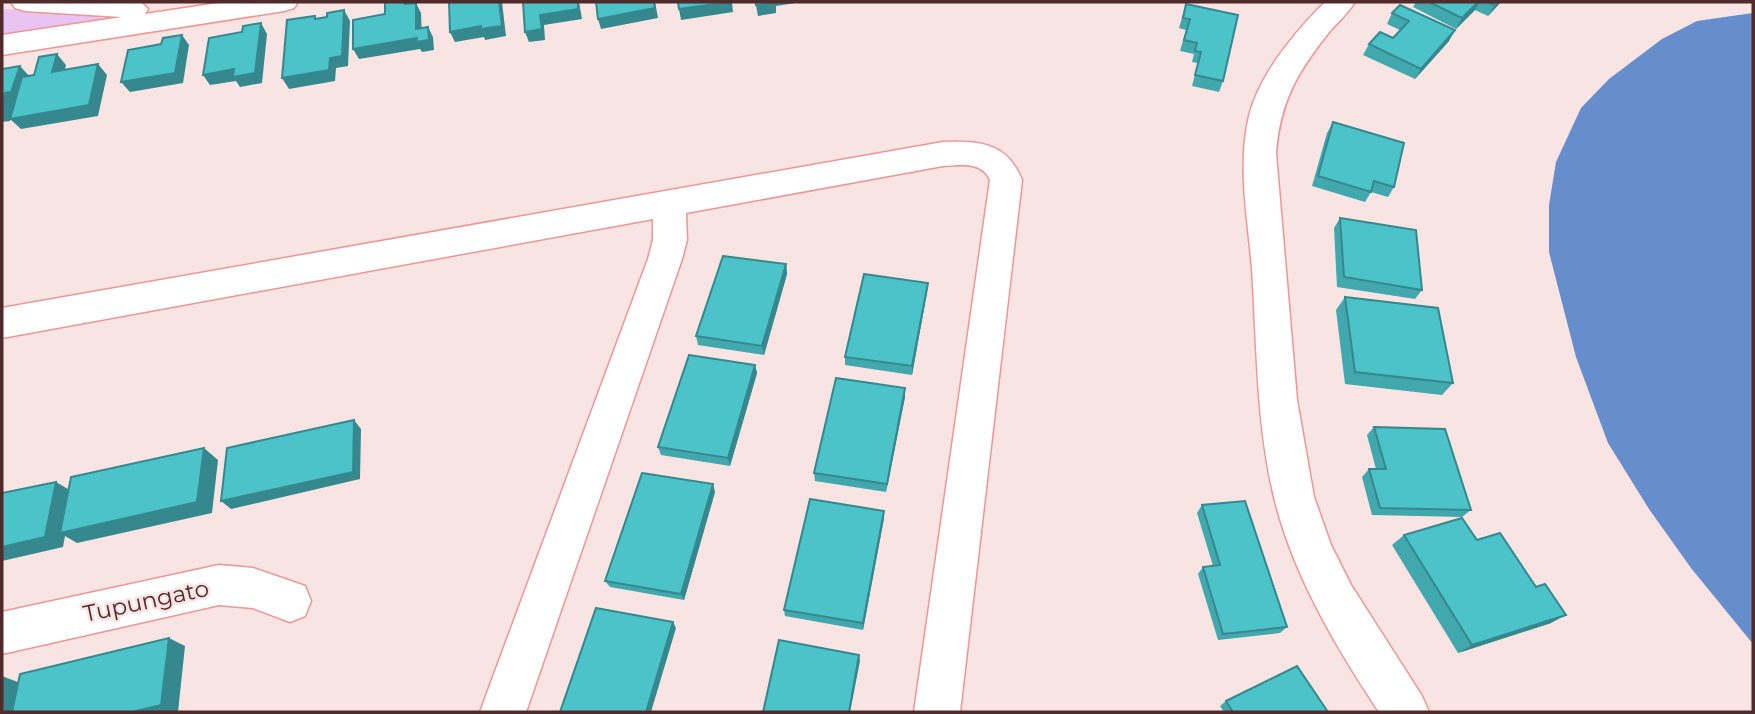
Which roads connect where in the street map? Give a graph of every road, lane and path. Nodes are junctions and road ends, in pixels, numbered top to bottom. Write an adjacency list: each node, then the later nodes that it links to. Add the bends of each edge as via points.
1 (25, 2): 4 (street)
2 (284, 2): 4 (street)
3 (1341, 2): 12 (street, via 1303,47 1265,113 1260,157 1280,411 1303,526 1377,670)
4 (209, 13): 5 (street)
5 (2, 45)
6 (669, 205): 7 (street); 10 (street, via 670,240 665,259); 11 (street, via 943,153 981,155 1003,167 1006,180)
7 (2, 323)
8 (290, 601): 9 (street, Tupungato, via 253,588 219,585)
9 (2, 633)
10 (503, 712)
11 (937, 712)
12 (1406, 712)

